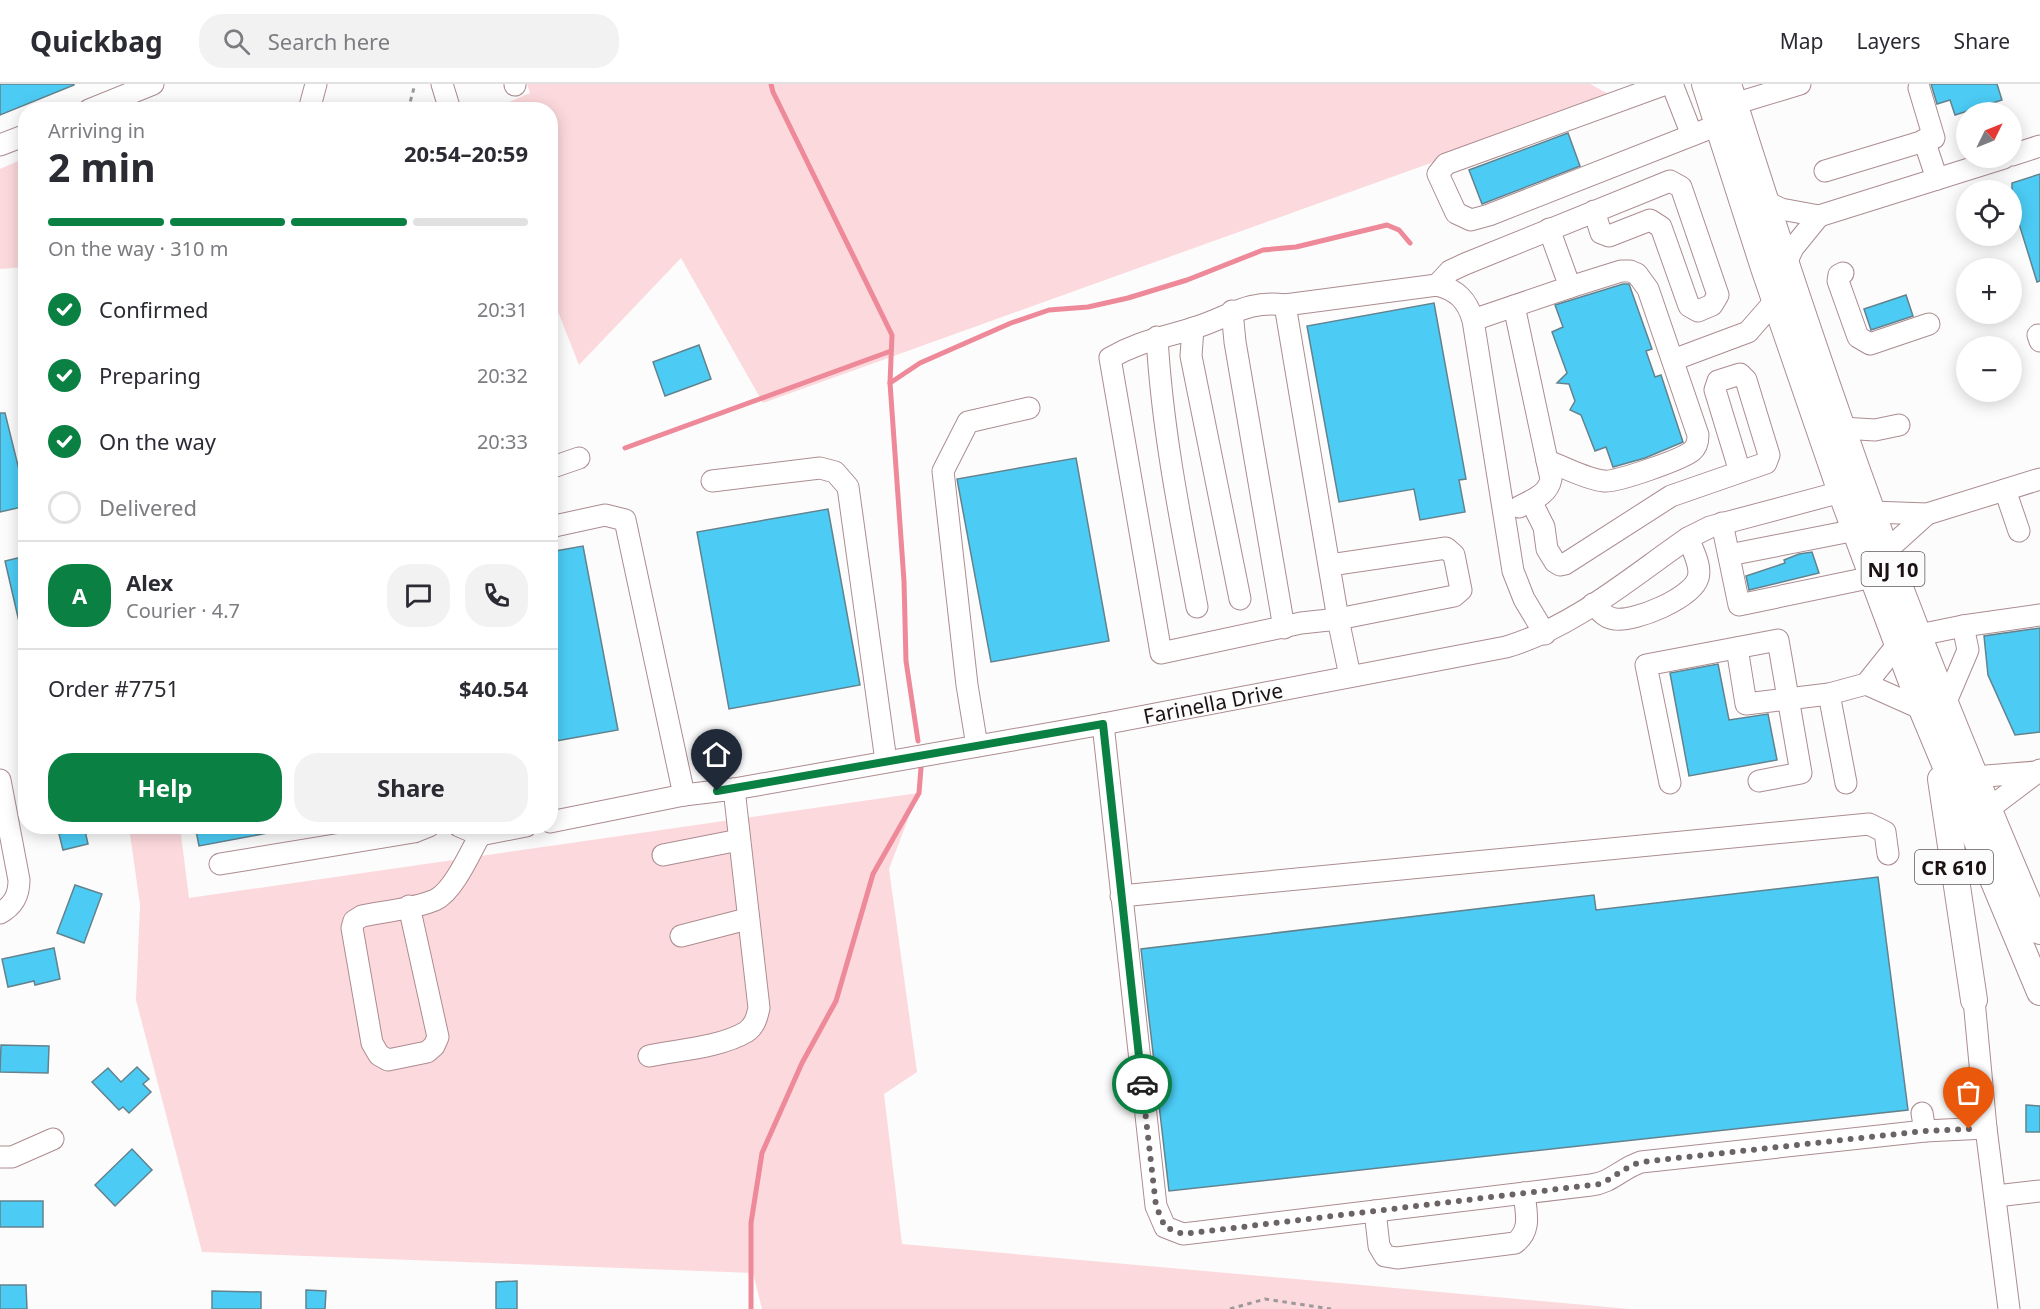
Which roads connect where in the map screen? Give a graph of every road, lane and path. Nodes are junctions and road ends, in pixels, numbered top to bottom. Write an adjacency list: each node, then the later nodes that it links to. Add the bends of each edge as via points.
1 (153, 84): 11 (street)
2 (316, 84): 12 (street)
3 (415, 84): 13 (path)
4 (442, 84): 14 (street)
5 (1666, 84): 16 (street, via 1446,164 1438,174 1456,213 1471,220 1489,215)
6 (1672, 84): 16 (street)
7 (1705, 84): 15 (main road, NJ 10)
8 (1800, 84): 10 (street)
9 (1919, 88): 18 (street, via 1934,138)
10 (1731, 94): 25 (main road, NJ 10)
11 (109, 102)
12 (311, 102)
13 (410, 102)
14 (448, 102)
15 (1718, 125): 16 (street); 33 (main road, NJ 10)
16 (1692, 135)
17 (18, 138): 19 (street)
18 (1924, 140): 23 (street); 24 (street)
19 (0, 145)
20 (2040, 146): 21 (street)
21 (2022, 152)
22 (1972, 168): 24 (street)
23 (1825, 171)
24 (1937, 179): 27 (street)
25 (1765, 201): 27 (street, via 1780,209); 29 (main road, NJ 10)
26 (1594, 211): 26 (street, via 1670,181 1681,187 1718,295 1712,305 1698,311 1689,306 1661,227 1650,220 1609,236 1601,233); 28 (street)
27 (1819, 216): 29 (street)
28 (1549, 229): 31 (street, via 1458,267); 32 (street)
29 (1786, 263): 44 (main road, NJ 10)
30 (1843, 273): 38 (street, via 1838,281 1862,341 1870,344)
31 (1437, 285): 34 (street); 37 (street, via 1458,293)
32 (1570, 288): 35 (street); 41 (street, via 1621,271 1638,274 1648,289)
33 (1775, 301): 41 (street, via 1748,332); 52 (main road, NJ 10)
34 (1285, 305): 36 (street, via 1266,302); 63 (street)
35 (1514, 306): 37 (street); 46 (street)
36 (1232, 311): 39 (street); 71 (street)
37 (1473, 320): 54 (street)
38 (1929, 324)
39 (1193, 328): 40 (street); 65 (street, via 1191,356)
40 (1157, 337): 67 (street, via 1181,526); 71 (street, via 1110,358 1161,653)
41 (1673, 360): 46 (street, via 1698,435 1692,451 1680,459 1611,482)
42 (1029, 408): 82 (street, via 968,422 943,471)
43 (1899, 425): 44 (street, via 1875,430)
44 (1842, 428): 56 (main road, NJ 10)
45 (579, 458): 47 (street)
46 (1547, 461): 53 (street, via 1550,484)
47 (558, 465)
48 (1740, 472): 53 (street, via 1671,496 1560,565 1547,549 1544,527)
49 (2040, 478): 51 (street)
50 (712, 481): 83 (street, via 820,468 835,472 848,487)
51 (2005, 490): 55 (street); 59 (street)
52 (1841, 492): 56 (main road, NJ 10); 57 (street, Farinella Drive)
53 (1531, 501): 54 (street)
54 (1505, 513): 72 (street, via 1508,552 1516,582)
55 (1927, 514): 56 (street); 61 (street)
56 (1864, 521): 61 (main road, NJ 10); 62 (street); 64 (main road, NJ 10)
57 (1722, 523): 60 (street, Farinella Drive); 62 (street)
58 (558, 525): 91 (street, via 604,515 625,520)
59 (2019, 531)
60 (1688, 538): 66 (street, Farinella Drive); 66 (street, via 1700,570 1691,590 1662,609 1617,620 1608,618)
61 (1886, 551): 73 (main road, NJ 10)
62 (1729, 555): 64 (street, via 1739,605)
63 (1330, 565): 69 (street); 69 (street, via 1446,548 1454,555 1461,590 1454,596)
64 (1873, 577): 73 (main road, NJ 10)
65 (1240, 599)
66 (1593, 604): 72 (street, Farinella Drive)
67 (1197, 608)
68 (2040, 615): 70 (street)
69 (1338, 619): 71 (street); 75 (street)
70 (1963, 626): 73 (street); 79 (street, via 1968,650)
71 (1284, 628)
72 (1545, 634): 75 (street, Farinella Drive, via 1506,647)
73 (1908, 640): 76 (street); 79 (main road, NJ 10)
74 (1737, 648): 78 (street, via 1746,704); 78 (street, via 1778,640); 88 (street, via 1646,665)
75 (1350, 675): 80 (street, Farinella Drive)
76 (1866, 684): 77 (street); 79 (street)
77 (1829, 694): 78 (street); 89 (street)
78 (1789, 700): 87 (street, via 1801,773)
79 (1933, 707): 81 (main road, NJ 10); 85 (main road, NJ 10)
80 (1103, 724): 82 (street, Farinella Drive); 101 (street)
81 (1933, 734): 107 (main road, NJ 10); 108 (main road, CR 610)
82 (977, 746): 83 (street, Farinella Drive)
83 (885, 761): 90 (street, Farinella Drive)
84 (2038, 771): 85 (street); 92 (street)
85 (1974, 777): 92 (main road, NJ 10)
86 (0, 780): 103 (street, via 19,891)
87 (1760, 782)
88 (1670, 783)
89 (1846, 783)
90 (734, 789): 91 (street, Farinella Drive); 97 (street)
91 (684, 795): 93 (street, Farinella Drive)
92 (1987, 810): 105 (main road, NJ 10)
93 (558, 820)
94 (402, 834): 100 (street)
95 (485, 834): 96 (street)
96 (480, 835): 102 (street, via 446,890 436,900)
97 (739, 840): 99 (street); 104 (street)
98 (1888, 854): 101 (street, via 1885,832 1869,824)
99 (663, 855)
100 (220, 864)
101 (1120, 896): 116 (street, via 1156,1206 1165,1227 1183,1234)
102 (409, 906): 102 (street, via 362,916 352,928 372,1043 379,1055 388,1060 428,1052 438,1037)
103 (0, 913)
104 (747, 919): 106 (street); 109 (street, via 759,1008 756,1021 748,1031 725,1040)
105 (2039, 928)
106 (681, 936)
107 (2040, 992)
108 (1974, 1000): 110 (street, CR 610)
109 (649, 1056)
110 (1986, 1128): 114 (street, via 1924,1122 1641,1162 1625,1167 1616,1177 1600,1184); 115 (street, CR 610)
111 (53, 1139): 112 (street, via 12,1157)
112 (0, 1157)
113 (2040, 1191): 115 (street)
114 (1524, 1193): 116 (street); 116 (street, via 1527,1227 1515,1243 1397,1258 1385,1256 1378,1246)
115 (1996, 1196): 119 (street, CR 610)
116 (1375, 1211)
117 (1230, 1309): 118 (path, via 1265,1299)
118 (1331, 1309)
119 (2009, 1309)

